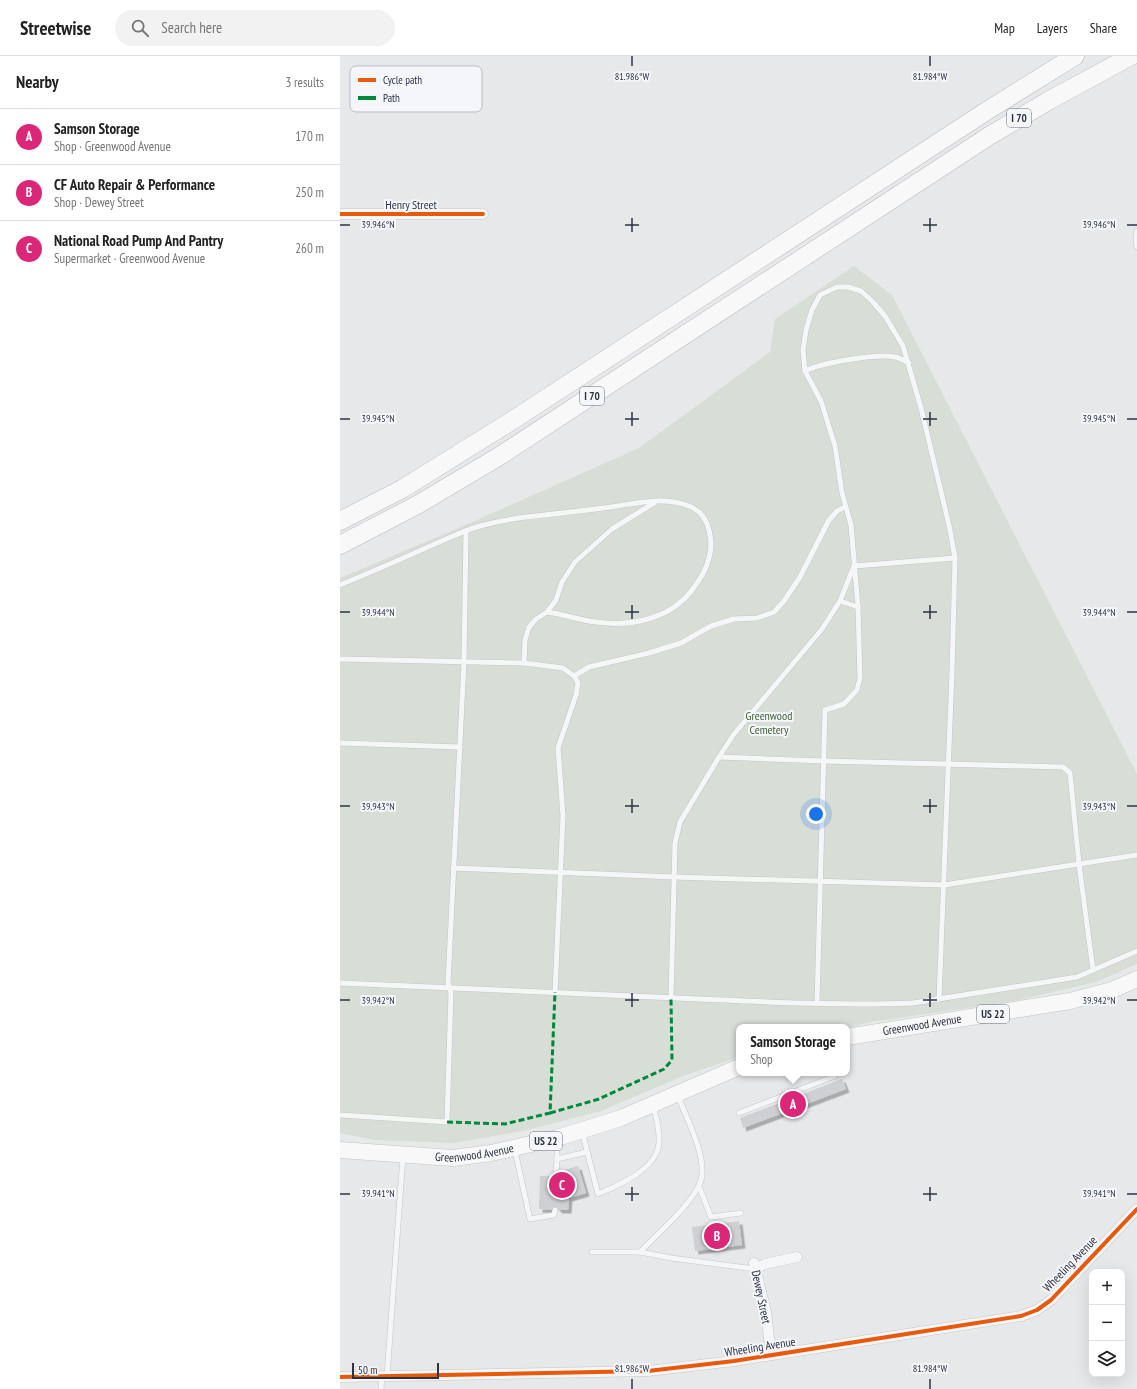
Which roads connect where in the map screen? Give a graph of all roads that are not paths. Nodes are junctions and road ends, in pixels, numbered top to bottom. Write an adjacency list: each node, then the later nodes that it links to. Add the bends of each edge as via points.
1 (1075, 56): 11 (highway, I 70, via 507,424 402,490)
2 (1131, 56): 13 (highway, I 70, via 989,136 498,457 417,505)
3 (340, 214): 4 (street, Henry Street)
4 (483, 214)
5 (1137, 231): 6 (lane)
6 (1137, 247)
7 (909, 363): 8 (lane, via 896,357 880,356 816,366); 8 (lane, via 894,330 873,302 861,291 837,287 820,295 812,310 803,350); 14 (lane)
8 (805, 372): 10 (lane, via 821,401 830,425 836,446)
9 (656, 501): 12 (lane, via 512,519); 19 (lane, via 612,529 575,562); 19 (lane, via 689,506 699,511 706,521 711,548 708,563 692,591 666,611 634,623 594,622)
10 (845, 508): 15 (lane, via 850,524); 23 (lane, via 837,511 829,520 800,577 774,612 757,618 734,619 711,626 681,643 589,667)
11 (340, 521)
12 (466, 531): 16 (lane); 21 (lane)
13 (340, 545)
14 (955, 558): 15 (lane); 28 (lane)
15 (854, 566): 17 (lane); 18 (lane)
16 (340, 586)
17 (840, 601): 18 (lane); 26 (lane, via 822,629 734,734)
18 (858, 607): 27 (lane, via 860,678 857,690 844,704 825,710)
19 (547, 612): 22 (lane, via 529,627 525,640)
20 (340, 659): 21 (lane)
21 (464, 662): 22 (lane); 25 (lane)
22 (524, 663): 23 (lane, via 563,668)
23 (574, 676): 32 (lane, via 578,683 576,695 558,748 562,816)
24 (340, 743): 25 (lane)
25 (460, 747): 31 (lane)
26 (719, 757): 27 (lane); 33 (lane, via 680,822 675,844)
27 (823, 761): 28 (lane); 34 (lane)
28 (947, 764): 30 (lane, via 1063,767 1070,773); 35 (lane)
29 (1137, 855): 30 (lane)
30 (1079, 864): 35 (lane); 37 (lane)
31 (453, 868): 32 (lane); 40 (lane)
32 (560, 873): 33 (lane); 41 (lane)
33 (674, 877): 34 (lane); 42 (lane)
34 (820, 882): 35 (lane); 44 (lane)
35 (944, 886): 43 (lane)
36 (1137, 951): 37 (lane)
37 (1094, 970): 43 (lane, via 1077,977 1042,984)
38 (1137, 979): 45 (main road, Greenwood Avenue / US 22, via 1112,990 1070,1001)
39 (340, 983): 40 (lane)
40 (449, 988): 41 (lane); 51 (lane, via 451,993 447,1122)
41 (555, 992): 42 (lane)
42 (671, 998): 44 (lane)
43 (938, 999): 44 (lane, via 890,1004)
44 (816, 1003)
45 (850, 1039)
46 (736, 1068): 48 (main road, Greenwood Avenue / US 22)
47 (835, 1076): 50 (lane)
48 (677, 1094): 49 (main road, Greenwood Avenue / US 22); 60 (lane, via 700,1154 702,1174)
49 (653, 1104): 52 (main road, Greenwood Avenue / US 22); 56 (lane, via 659,1129 656,1154 629,1180 598,1194)
50 (739, 1113)
51 (340, 1115)
52 (582, 1131): 53 (main road, Greenwood Avenue / US 22); 56 (lane)
53 (557, 1138): 54 (main road, Greenwood Avenue / US 22); 58 (lane)
54 (514, 1148): 57 (main road, Greenwood Avenue / US 22, via 453,1158); 62 (lane, via 530,1219 554,1215)
55 (340, 1150): 57 (main road, Greenwood Avenue / US 22)
56 (587, 1152): 58 (lane)
57 (403, 1156): 69 (lane)
58 (558, 1159): 59 (lane)
59 (556, 1176)
60 (699, 1186): 63 (lane, via 711,1217); 65 (lane, via 680,1212)
61 (1137, 1209): 68 (street, Wheeling Avenue, via 1066,1285 1037,1310 1021,1316)
62 (555, 1210)
63 (741, 1213)
64 (592, 1252): 65 (lane)
65 (640, 1252): 67 (lane, via 671,1258)
66 (797, 1257): 67 (street)
67 (754, 1266): 68 (street, Dewey Street, via 766,1312)
68 (771, 1355): 69 (street, Wheeling Avenue, via 648,1371)
69 (384, 1376): 70 (street, Wheeling Avenue); 71 (lane)
70 (340, 1377)
71 (381, 1389)

